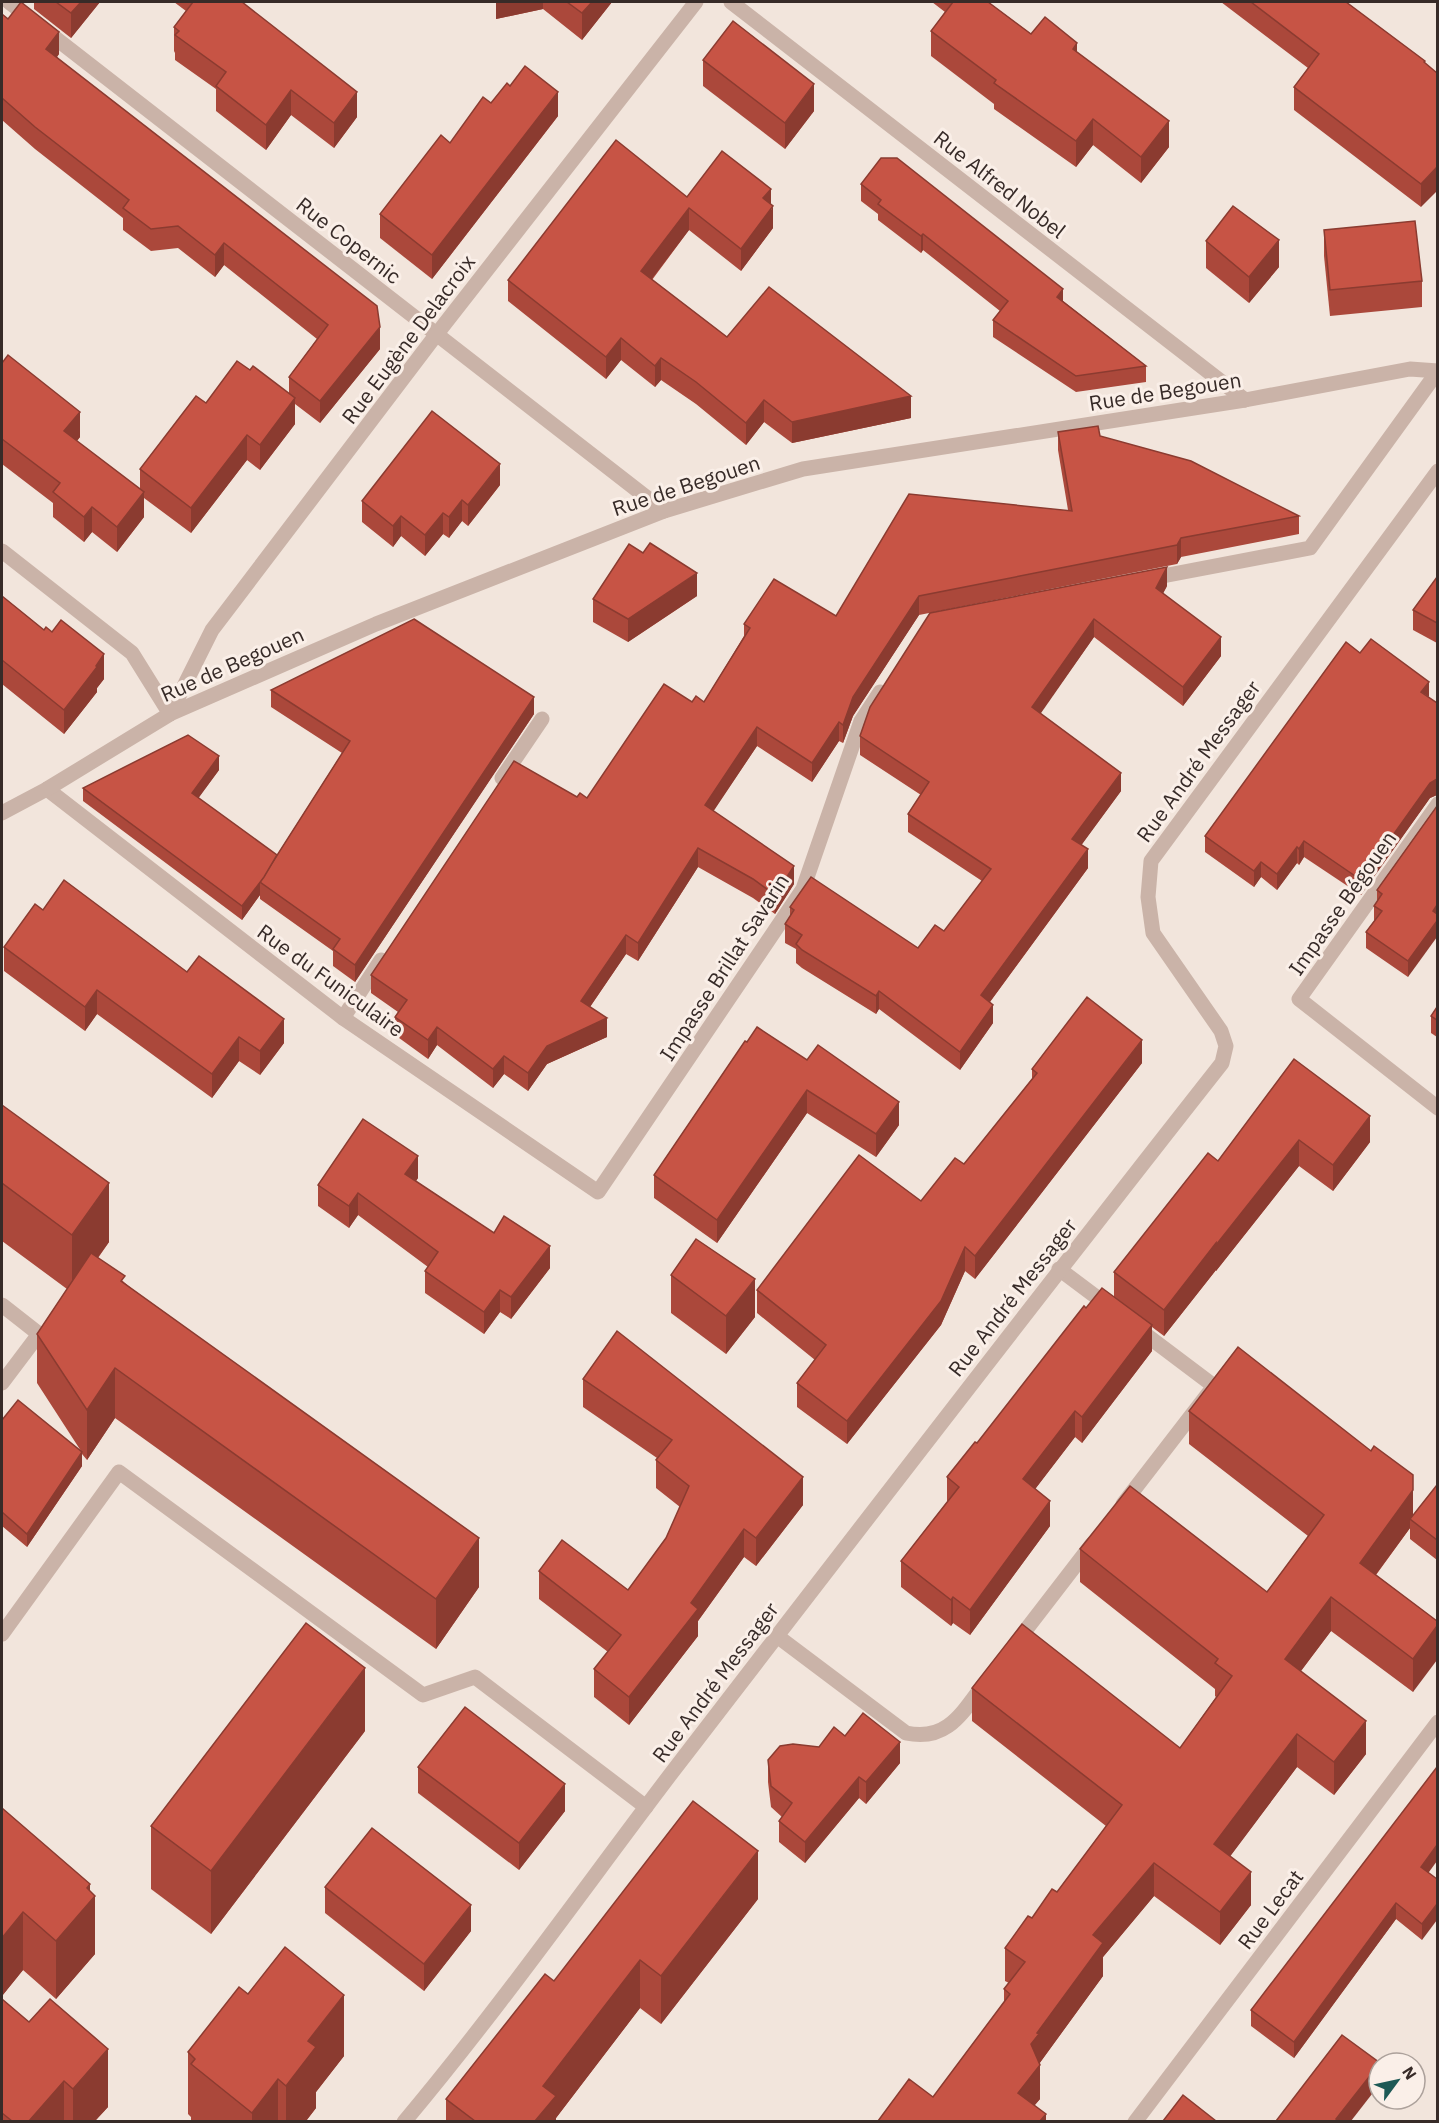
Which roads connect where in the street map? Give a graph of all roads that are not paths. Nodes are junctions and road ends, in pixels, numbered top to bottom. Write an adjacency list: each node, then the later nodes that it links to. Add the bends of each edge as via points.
1 (9, 2): 4 (street, Rue Copernic)
2 (696, 2): 4 (street, Rue Eugène Delacroix)
3 (731, 2): 6 (street, Rue Alfred Nobel)
4 (436, 335): 8 (street, Rue Copernic); 12 (street, Rue Eugène Delacroix, via 212,630)
5 (1437, 371): 6 (street, Rue de Begouen, via 1410,369); 10 (street, via 1310,548)
6 (1245, 400): 8 (street, Rue de Begouen, via 803,469)
7 (1437, 471): 22 (street, Rue André Messager, via 1151,861 1148,897 1153,933 1212,1016 1226,1046 1222,1063)
8 (664, 511): 12 (street, Rue de Begouen, via 375,624)
9 (2, 551): 12 (street, via 132,653)
10 (1134, 582)
11 (886, 682): 21 (street, Impasse Brillat Savarin, via 861,721 803,889)
12 (170, 714): 14 (street, Rue de Begouen)
13 (542, 719): 15 (street)
14 (48, 789): 17 (street, Rue de Begouen); 19 (street, Rue du Funiculaire)
15 (495, 789)
16 (1437, 804): 20 (street, Impasse Bégouen, via 1299,999)
17 (2, 813)
18 (389, 948): 19 (street)
19 (343, 1018): 21 (street, Rue du Funiculaire)
20 (1437, 1108)
21 (598, 1192)
22 (1059, 1269): 25 (street, via 1214,1386); 28 (street, Rue André Messager)
23 (2, 1305): 24 (street, via 39,1334)
24 (2, 1383)
25 (1113, 1517)
26 (1099, 1536): 29 (street)
27 (2, 1634): 32 (street, via 119,1472 316,1624 423,1695 475,1677)
28 (777, 1636): 30 (street, via 906,1733 922,1736 954,1723); 32 (street, Rue André Messager)
29 (1005, 1657)
30 (990, 1676)
31 (1437, 1722): 34 (street, Rue Lecat)
32 (646, 1807): 33 (street, Rue André Messager)
33 (404, 2121)
34 (1135, 2121)

